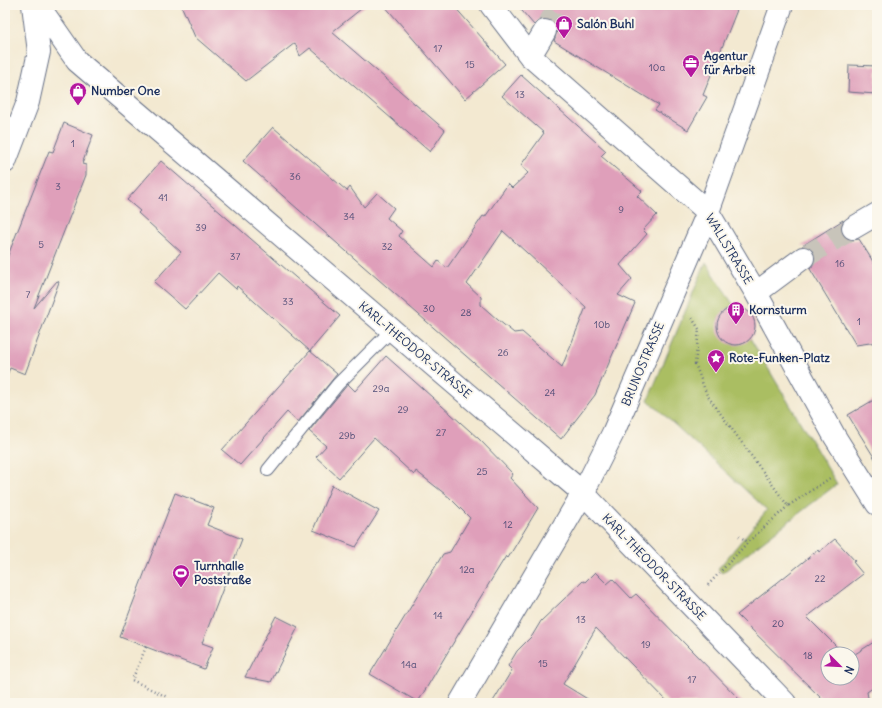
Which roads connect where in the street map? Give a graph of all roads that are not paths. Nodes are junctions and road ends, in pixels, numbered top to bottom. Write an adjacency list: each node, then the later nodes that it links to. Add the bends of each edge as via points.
1 (32, 5): 7 (street, via 39,52 28,102)
2 (38, 5): 13 (street, KARL-THEODOR-STRASSE, via 77,61)
3 (491, 5): 6 (street, WALLSTRASSE)
4 (782, 5): 8 (street, BRUNOSTRASSE)
5 (545, 31): 6 (street)
6 (530, 56): 8 (street, WALLSTRASSE)
7 (5, 162)
8 (708, 212): 12 (street, WALLSTRASSE); 15 (street, BRUNOSTRASSE, via 613,433)
9 (877, 214): 10 (street)
10 (853, 228)
11 (803, 258): 12 (street)
12 (756, 294): 16 (street, WALLSTRASSE, via 835,437)
13 (392, 330): 14 (lane, via 338,384); 15 (street, KARL-THEODOR-STRASSE)
14 (268, 470)
15 (583, 494): 17 (street, BRUNOSTRASSE); 18 (street, KARL-THEODOR-STRASSE)
16 (877, 504)
17 (460, 703)
18 (785, 703)

